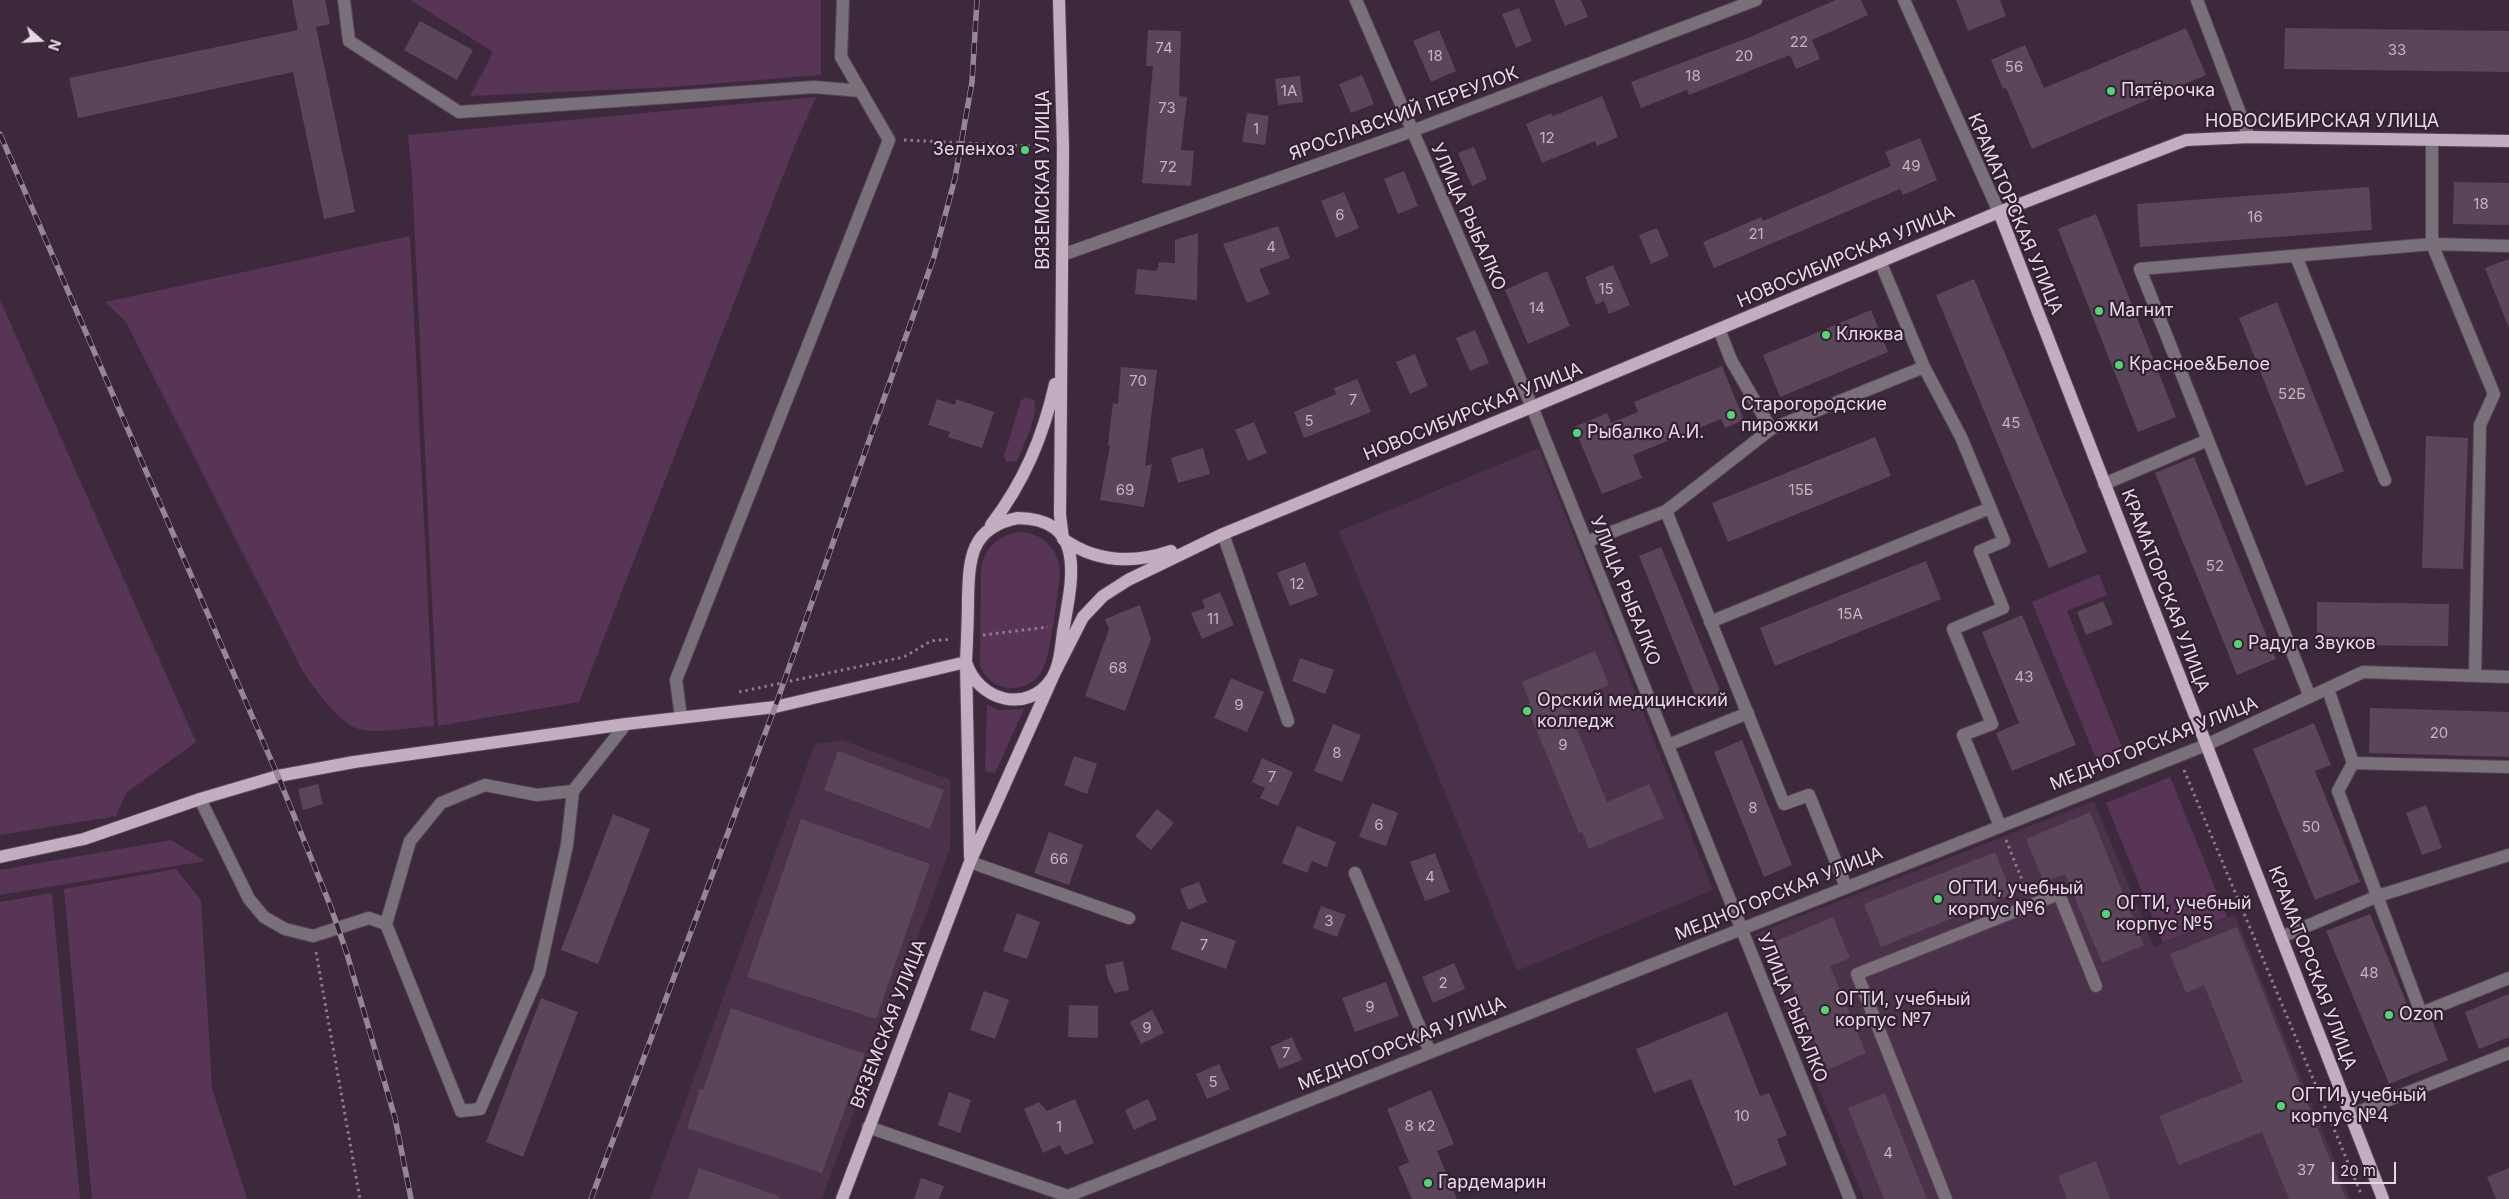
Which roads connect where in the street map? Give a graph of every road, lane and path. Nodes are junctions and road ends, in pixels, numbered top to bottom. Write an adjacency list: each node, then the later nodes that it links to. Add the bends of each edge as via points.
1 (344, 0): 8 (street, via 349,41 459,112 814,87)
2 (843, 0): 8 (street, via 841,57)
3 (1059, 0): 14 (main road, ВЯЗЕМСКАЯ УЛИЦА)
4 (1356, 0): 9 (street, УЛИЦА РЫБАЛКО)
5 (1756, 0): 9 (street, ЯРОСЛАВСКИЙ ПЕРЕУЛОК)
6 (1904, 0): 15 (street, КРАМАТОРСКАЯ УЛИЦА)
7 (2197, 0): 10 (street)
8 (861, 91): 11 (street)
9 (1412, 131): 18 (street, ЯРОСЛАВСКИЙ ПЕРЕУЛОК); 24 (street, УЛИЦА РЫБАЛКО)
10 (2249, 137): 12 (main road, НОВОСИБИРСКАЯ УЛИЦА); 15 (main road, НОВОСИБИРСКАЯ УЛИЦА, via 2186,140)
11 (889, 140): 14 (path); 43 (street, via 676,680)
12 (2432, 140): 13 (main road, НОВОСИБИРСКАЯ УЛИЦА); 16 (street)
13 (2509, 141)
14 (1063, 148): 18 (main road, ВЯЗЕМСКАЯ УЛИЦА)
15 (1998, 212): 20 (main road, НОВОСИБИРСКАЯ УЛИЦА); 28 (main road, КРАМАТОРСКАЯ УЛИЦА)
16 (2432, 244): 17 (street); 19 (street); 38 (street, via 2494,394 2480,424)
17 (2509, 246)
18 (1062, 255): 22 (main road, ВЯЗЕМСКАЯ УЛИЦА)
19 (2296, 256): 26 (street, via 2140,269); 27 (street)
20 (1880, 261): 21 (main road, НОВОСИБИРСКАЯ УЛИЦА); 23 (street)
21 (1719, 329): 24 (main road, НОВОСИБИРСКАЯ УЛИЦА); 25 (street, via 1731,360)
22 (1060, 359): 31 (main road, via 1036,452 1008,503); 33 (main road, via 1060,515)
23 (1924, 367): 25 (street); 29 (street, via 1961,437)
24 (1532, 407): 32 (main road, НОВОСИБИРСКАЯ УЛИЦА); 34 (street, УЛИЦА РЫБАЛКО)
25 (1771, 429): 30 (street)
26 (2208, 440): 28 (street); 41 (street)
27 (2385, 480)
28 (2104, 484): 47 (main road, КРАМАТОРСКАЯ УЛИЦА)
29 (1990, 508): 35 (street); 53 (street, via 2004,541 1980,551 2003,608 1953,629 1992,724 1963,735)
30 (1666, 511): 34 (street); 35 (street)
31 (984, 534): 33 (main road, via 1001,522 1026,518 1050,526); 36 (main road, via 974,548 969,566)
32 (1223, 534): 33 (main road, via 1156,556 1131,560 1096,556 1077,549); 37 (main road, via 1148,570 1094,604 1075,630); 44 (street)
33 (1064, 539): 37 (main road, via 1072,557 1073,574)
34 (1586, 542): 46 (street, УЛИЦА РЫБАЛКО)
35 (1710, 622): 42 (street)
36 (966, 662): 37 (main road, via 979,685 992,695 1010,699 1024,698 1039,691); 43 (main road, via 775,707); 56 (main road)
37 (1055, 672): 56 (main road, ВЯЗЕМСКАЯ УЛИЦА)
38 (2475, 676): 39 (street, МЕДНОГОРСКАЯ УЛИЦА); 40 (street, МЕДНОГОРСКАЯ УЛИЦА, via 2363,672)
39 (2509, 677)
40 (2328, 689): 41 (street, МЕДНОГОРСКАЯ УЛИЦА); 49 (street)
41 (2310, 697): 47 (street, МЕДНОГОРСКАЯ УЛИЦА)
42 (1748, 713): 46 (street); 58 (street, via 1784,804 1810,795)
43 (681, 717): 45 (main road)
44 (1288, 720)
45 (626, 724): 51 (street); 52 (main road, via 354,762 278,776)
46 (1668, 745): 63 (street, УЛИЦА РЫБАЛКО)
47 (2206, 745): 48 (street, МЕДНОГОРСКАЯ УЛИЦА); 65 (main road, КРАМАТОРСКАЯ УЛИЦА)
48 (2178, 756): 53 (street, МЕДНОГОРСКАЯ УЛИЦА); 77 (path)
49 (2352, 763): 50 (street); 59 (street, via 2338,791)
50 (2509, 767)
51 (573, 791): 62 (street, via 537,795 485,785 441,803 410,841); 62 (street, via 567,845 539,973 480,1109 461,1112)
52 (200, 799): 55 (main road, via 84,839); 64 (street, via 249,899 264,917 285,929)
53 (2000, 826): 58 (street, МЕДНОГОРСКАЯ УЛИЦА); 60 (path)
54 (2509, 855): 59 (street)
55 (0, 857)
56 (970, 862): 61 (street); 71 (main road, ВЯЗЕМСКАЯ УЛИЦА)
57 (1355, 872): 68 (street)
58 (1846, 887): 63 (street, МЕДНОГОРСКАЯ УЛИЦА)
59 (2378, 896): 65 (street); 66 (street, via 2421,1013)
60 (2032, 905): 67 (street, via 2059,894); 76 (street, via 1858,974)
61 (1129, 918)
62 (386, 924): 64 (street, via 369,918)
63 (1741, 928): 68 (street, МЕДНОГОРСКАЯ УЛИЦА); 75 (street, УЛИЦА РЫБАЛКО)
64 (313, 936): 73 (path)
65 (2281, 937): 70 (main road, КРАМАТОРСКАЯ УЛИЦА)
66 (2509, 978)
67 (2096, 986)
68 (1430, 1052): 72 (street, МЕДНОГОРСКАЯ УЛИЦА)
69 (2509, 1053): 70 (street)
70 (2350, 1115): 78 (main road, КРАМАТОРСКАЯ УЛИЦА)
71 (868, 1127): 72 (street); 74 (main road, ВЯЗЕМСКАЯ УЛИЦА)
72 (1068, 1197)
73 (360, 1199)
74 (842, 1199)
75 (1850, 1199)
76 (1946, 1199)
77 (2363, 1199)
78 (2383, 1199)

